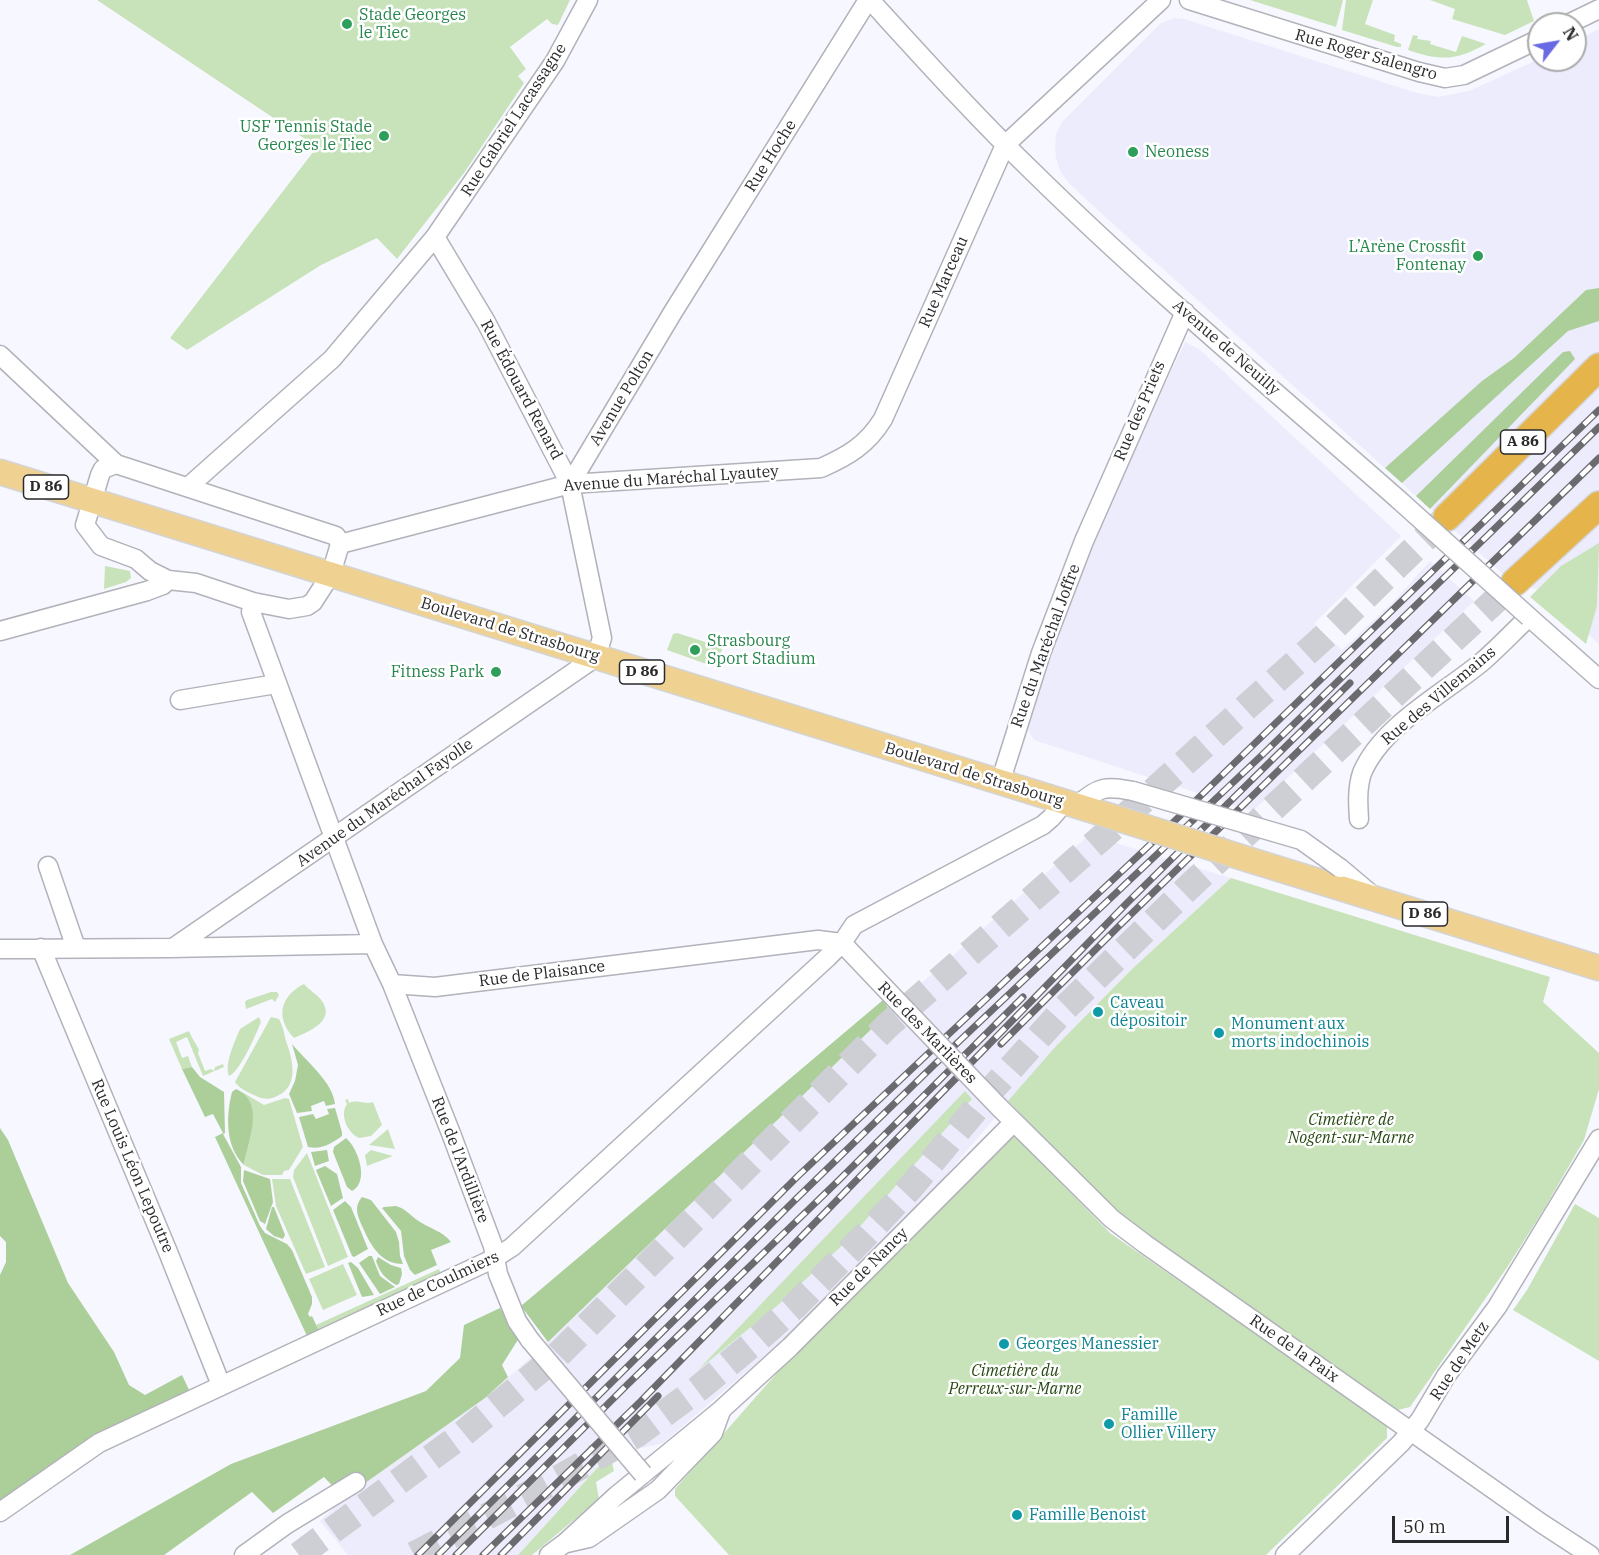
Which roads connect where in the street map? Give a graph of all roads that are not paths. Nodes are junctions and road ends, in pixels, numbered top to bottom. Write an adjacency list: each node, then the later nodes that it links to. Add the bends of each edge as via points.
1 (588, 0): 7 (street, Rue Gabriel Lacassagne, via 555,61)
2 (869, 0): 6 (street, Avenue de Neuilly); 8 (street, Rue Hoche)
3 (1161, 0): 6 (street)
4 (1189, 0): 5 (street, Rue Roger Salengro, via 1445,78 1464,75)
5 (1527, 45)
6 (1005, 145): 9 (street, Avenue de Neuilly); 12 (street, Rue Marceau)
7 (435, 237): 15 (street, Rue Édouard Renard, via 486,322); 16 (street, Rue Gabriel Lacassagne, via 332,359)
8 (673, 312): 15 (street, Avenue Polton)
9 (1185, 312): 19 (street, Rue des Priets); 26 (street, Avenue de Neuilly, bridge)
10 (0, 355): 13 (street)
11 (1599, 367): 20 (highway, A 86)
12 (883, 419): 15 (street, Avenue du Maréchal Lyautey, via 875,432 848,456 821,468)
13 (116, 464): 16 (street); 17 (street, via 103,469)
14 (0, 472): 17 (main road, Boulevard de Strasbourg / D 86)
15 (570, 484): 21 (street, Avenue du Maréchal Lyautey); 28 (street, Rue Édouard Renard, via 602,638)
16 (188, 487): 21 (street, via 336,536)
17 (92, 501): 22 (main road, Boulevard de Strasbourg / D 86); 23 (street, via 85,525 92,537 101,546 136,559)
18 (1599, 505): 24 (highway)
19 (1097, 510): 32 (street, Rue du Maréchal Joffre, via 1041,653)
20 (1447, 517)
21 (340, 544): 22 (street)
22 (331, 574): 25 (street, via 307,606 289,609); 28 (main road, Boulevard de Strasbourg / D 86)
23 (168, 580): 25 (street, via 196,583); 27 (street, via 143,592)
24 (1515, 582)
25 (253, 602): 30 (street, via 251,612)
26 (1529, 616): 29 (street, Avenue de Neuilly); 34 (street, Rue des Villemains, via 1482,662 1441,691 1380,744 1362,774)
27 (0, 631)
28 (596, 657): 32 (main road, Boulevard de Strasbourg / D 86); 35 (street, Avenue du Maréchal Fayolle)
29 (1599, 679)
30 (276, 684): 31 (street); 35 (street)
31 (180, 700)
32 (1000, 783): 33 (main road, Boulevard de Strasbourg / D 86)
33 (1071, 804): 37 (main road, Boulevard de Strasbourg / D 86, bridge); 37 (street, bridge, via 1110,787 1301,840); 38 (street, via 1043,825 854,925)
34 (1359, 819)
35 (334, 838): 39 (street); 42 (street, Avenue du Maréchal Fayolle)
36 (48, 866): 41 (street)
37 (1375, 899): 44 (main road, D 86)
38 (842, 943): 45 (street, Rue de Plaisance, via 818,940 435,987); 46 (street, Rue des Marlières, bridge); 48 (street, Rue de Coulmiers, via 512,1247)
39 (373, 944): 42 (street); 45 (street)
40 (41, 948): 41 (street); 43 (street); 49 (street, Rue Louis Léon Lepoutre)
41 (76, 948): 42 (street)
42 (173, 948)
43 (0, 949)
44 (1599, 968)
45 (392, 984): 48 (street, Rue de l'Ardillière)
46 (1014, 1122): 50 (street, Rue de Nancy, via 790,1347); 51 (street, Rue de la Paix, via 1112,1219)
47 (1599, 1139): 51 (street, Rue de Metz, via 1497,1307)
48 (495, 1258): 49 (street, Rue de Coulmiers); 52 (street, Rue de l'Ardillière, bridge, via 517,1321 530,1340)
49 (221, 1385): 54 (street, Rue de Coulmiers, via 99,1443)
50 (721, 1410): 52 (street, Rue de Nancy); 55 (street, Rue de Nancy, via 713,1433 658,1490 589,1538)
51 (1412, 1430): 58 (street, Rue de Metz); 59 (street, Rue de la Paix)
52 (643, 1474): 55 (street, Rue de Nancy)
53 (356, 1482): 56 (street)
54 (0, 1512)
55 (565, 1543): 57 (street, Rue de Nancy)
56 (244, 1555)
57 (549, 1555)
58 (1285, 1555)
59 (1590, 1555)

